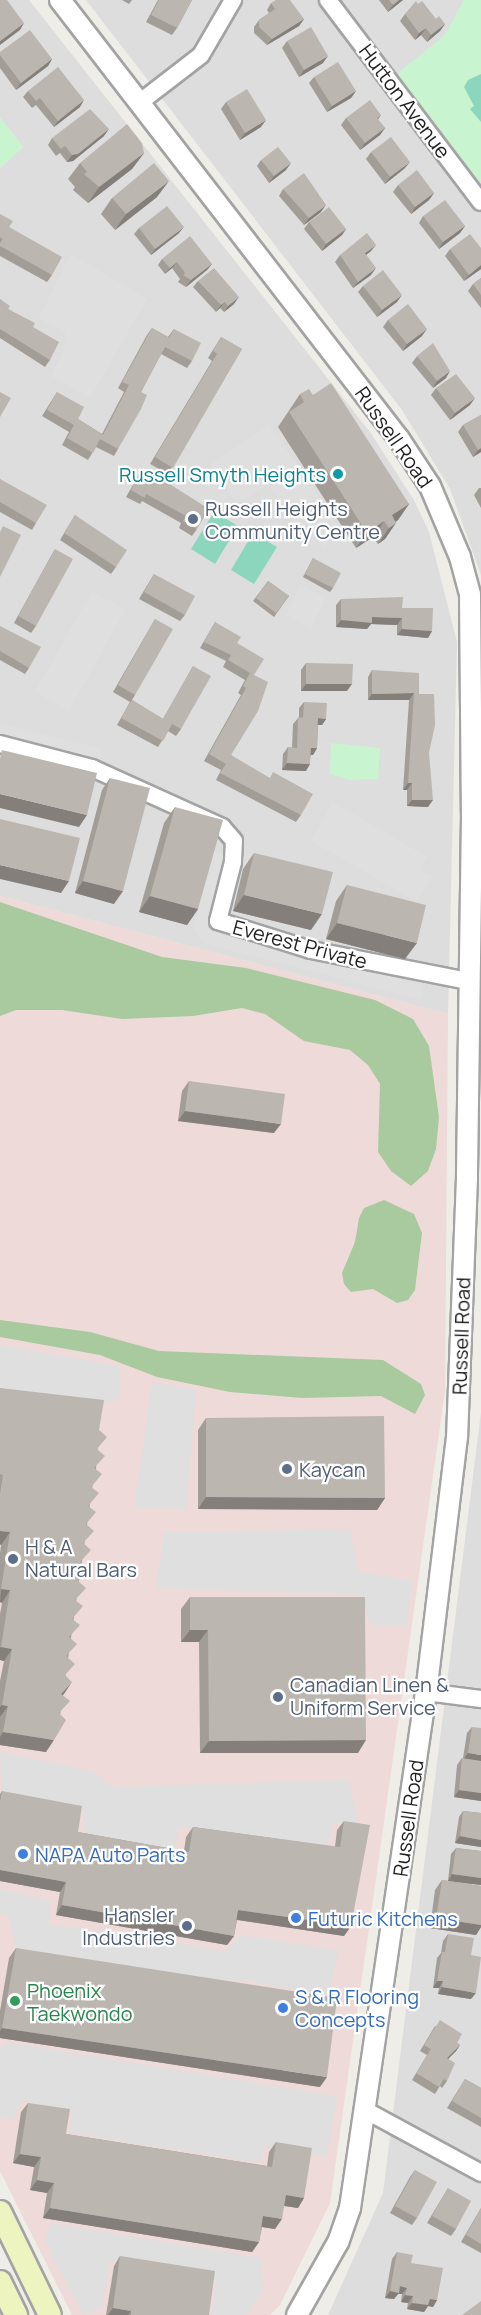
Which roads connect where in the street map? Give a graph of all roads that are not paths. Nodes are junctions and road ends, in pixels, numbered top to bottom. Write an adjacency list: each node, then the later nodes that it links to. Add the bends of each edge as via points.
1 (60, 0): 4 (street, Russell Road)
2 (233, 0): 4 (street, via 201,55)
3 (327, 0): 5 (street, Hutton Avenue)
4 (139, 103): 7 (street, Russell Road, via 399,439 430,486 460,557 470,595)
5 (481, 202)
6 (0, 744): 8 (street, Everest Private, via 92,768 222,827 234,841 233,862 218,921 311,950)
7 (476, 815): 8 (street, Russell Road)
8 (467, 981): 9 (street, Russell Road, via 467,1178 457,1437)
9 (426, 1692): 10 (street); 11 (street, Russell Road)
10 (481, 1699)
11 (365, 2110): 12 (street); 17 (street, Russell Road, via 350,2208 338,2242)
12 (481, 2173)
13 (0, 2212): 16 (main road)
14 (0, 2282): 15 (main road)
15 (16, 2315)
16 (50, 2315)
17 (297, 2315)

